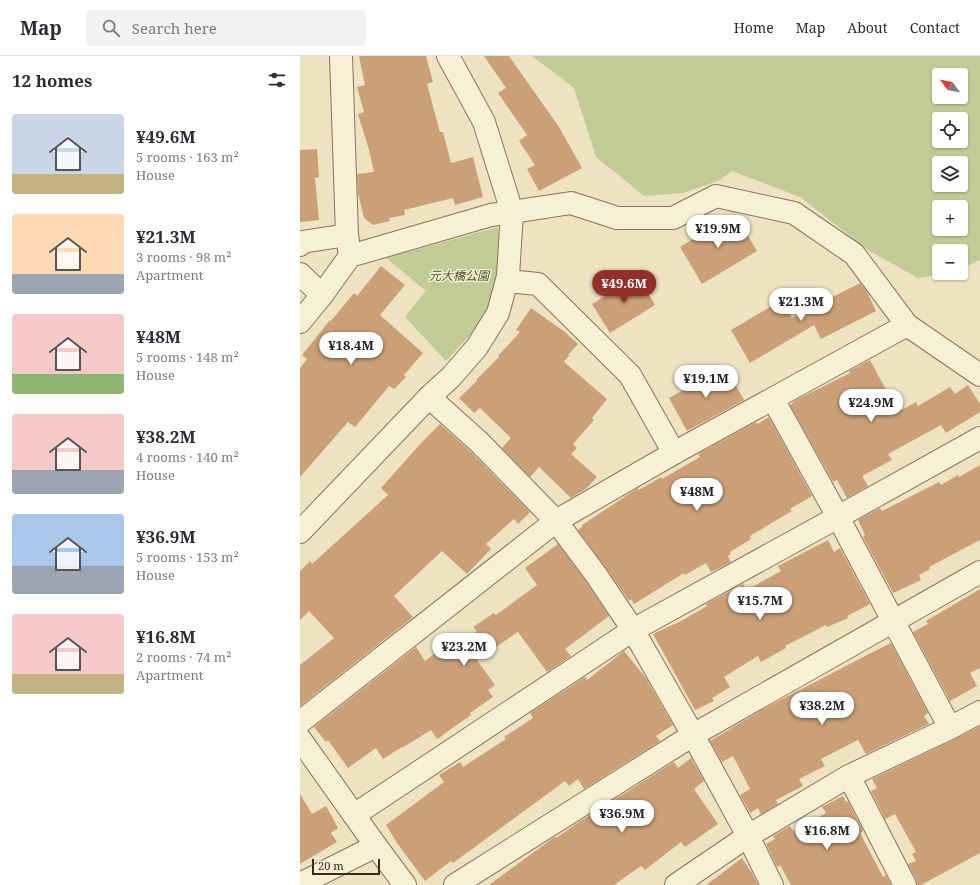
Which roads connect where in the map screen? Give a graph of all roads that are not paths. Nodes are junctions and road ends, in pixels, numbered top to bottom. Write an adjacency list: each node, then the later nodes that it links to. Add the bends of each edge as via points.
1 (340, 56): 5 (street)
2 (448, 56): 3 (street, via 484,122)
3 (512, 212): 5 (street, via 491,214); 7 (street); 10 (street, via 571,203 617,218 673,218 716,196 794,213 854,254)
4 (300, 245): 5 (street, via 302,242)
5 (348, 245): 8 (street)
6 (300, 274): 8 (street)
7 (507, 281): 12 (street, via 498,313 477,347 451,377); 15 (street, via 538,284 630,375)
8 (322, 295): 9 (street)
9 (300, 322)
10 (907, 325): 11 (street); 13 (street)
11 (980, 375)
12 (429, 397): 17 (street, via 479,442); 18 (street)
13 (773, 399): 15 (street); 16 (street)
14 (980, 438): 16 (street)
15 (674, 453): 17 (street)
16 (838, 517): 20 (street); 21 (street)
17 (556, 521): 21 (street); 23 (street)
18 (300, 532)
19 (980, 572): 20 (street)
20 (893, 621): 24 (street); 25 (street)
21 (633, 630): 25 (street); 28 (street)
22 (980, 712): 24 (street)
23 (300, 722)
24 (950, 728): 27 (street)
25 (693, 735): 29 (street); 33 (street)
26 (300, 740): 28 (street)
27 (849, 776): 29 (street); 36 (street)
28 (354, 815): 30 (street)
29 (748, 836): 34 (street); 35 (street)
30 (376, 846): 31 (street); 32 (street)
31 (300, 884)
32 (405, 885)
33 (455, 885)
34 (676, 885)
35 (772, 885)
36 (905, 885)

